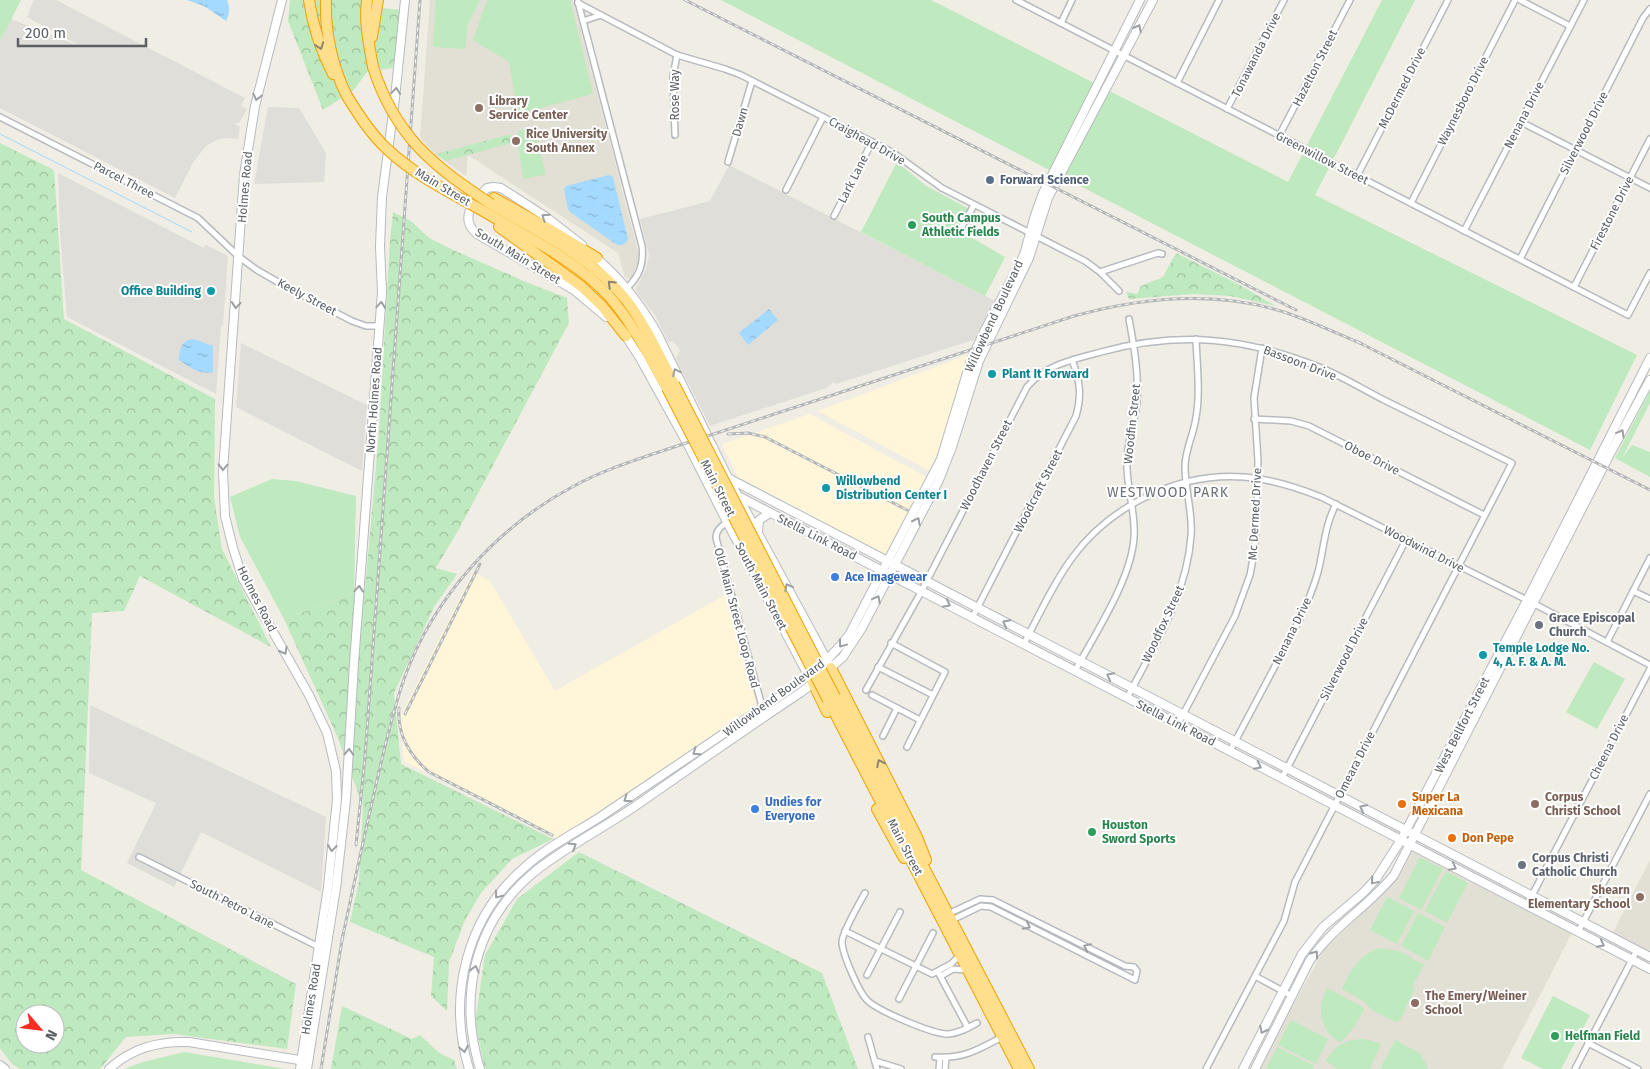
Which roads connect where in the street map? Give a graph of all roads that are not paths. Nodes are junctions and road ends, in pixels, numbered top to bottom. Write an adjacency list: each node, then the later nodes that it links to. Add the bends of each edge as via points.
1 (282, 0): 55 (main road, Holmes Road, one-way to 55, via 250,135)
2 (309, 0): 31 (highway, one-way to 31, via 324,57)
3 (326, 0): 31 (highway, Main Street, via 328,37)
4 (367, 0): 27 (highway, Main Street, via 367,36)
5 (378, 0): 27 (highway, via 372,37)
6 (405, 0): 64 (main road, North Holmes Road, one-way to 6, via 382,197)
7 (1016, 0): 22 (street, Greenwillow Street)
8 (1072, 0): 22 (street)
9 (1140, 0): 24 (main road, Willowbend Boulevard)
10 (1153, 0): 26 (main road, Willowbend Boulevard, one-way to 10)
11 (1219, 0): 29 (street)
12 (1284, 0): 32 (street, Tonawanda Drive)
13 (1350, 0): 38 (street, Hazelton Street)
14 (1448, 0): 43 (street, McDermed Drive)
15 (1515, 0): 47 (street, Waynesboro Drive)
16 (1520, 0): 23 (street)
17 (1584, 0): 23 (street, Nenana Drive)
18 (578, 1): 20 (street, Craighead Drive); 21 (street)
19 (1650, 9): 41 (street, Silverwood Drive)
20 (601, 15): 21 (street); 25 (street, Craighead Drive)
21 (583, 21): 61 (street, via 642,246 642,268)
22 (1060, 23): 24 (street, Greenwillow Street)
23 (1570, 26): 36 (street, Nenana Drive)
24 (1114, 50): 26 (street, Greenwillow Street); 30 (main road, via 1118,56); 33 (main road, Willowbend Boulevard)
25 (677, 55): 28 (street, Craighead Drive); 37 (street, Rose Way, via 673,76)
26 (1124, 56): 29 (street, Greenwillow Street); 30 (main road, Willowbend Boulevard)
27 (373, 64): 49 (highway, Main Street, bridge, via 384,96 417,146)
28 (752, 81): 35 (street, Craighead Drive); 42 (street, Dawn)
29 (1176, 83): 32 (street, Greenwillow Street)
30 (1108, 84): 33 (main road, Willowbend Boulevard)
31 (345, 91): 49 (highway, Main Street, bridge, via 364,123 406,165 448,191)
32 (1227, 109): 38 (street, Greenwillow Street)
33 (1088, 114): 53 (main road, Willowbend Boulevard)
34 (0, 117): 55 (street, Parcel Three, via 198,218)
35 (823, 118): 40 (street, Craighead Drive); 46 (street)
36 (1521, 122): 41 (street); 52 (street, Nenana Drive)
37 (675, 135)
38 (1279, 136): 43 (street, Greenwillow Street)
39 (1650, 139): 44 (street, Firestone Drive)
40 (872, 142): 48 (street, Craighead Drive, via 899,156 938,186); 50 (street, Lark Lane)
41 (1576, 150): 44 (street); 57 (street, Silverwood Drive)
42 (728, 162)
43 (1357, 176): 47 (street, Greenwillow Street)
44 (1630, 178): 45 (street); 60 (street, Firestone Drive)
45 (1650, 188)
46 (786, 190)
47 (1411, 203): 52 (street, Greenwillow Street)
48 (974, 205): 51 (street); 53 (street, Craighead Drive)
49 (488, 208): 56 (highway, via 544,226); 65 (highway, via 581,286); 121 (highway, Main Street, bridge, via 600,288 630,323 670,386)
50 (834, 216)
51 (960, 230)
52 (1464, 231): 57 (street, Greenwillow Street)
53 (1034, 234): 58 (street, Craighead Drive); 92 (main road, Willowbend Boulevard, via 1023,264 976,359 952,447)
54 (1162, 254): 58 (street)
55 (238, 256): 64 (street, Keely Street, via 283,285 352,321); 171 (main road, Holmes Road, one-way to 171, via 223,471 225,516 243,579 309,695 327,733 334,764 337,799)
56 (597, 258): 61 (main road, South Main Street, one-way to 56); 65 (main road, South Main Street, one-way to 65, via 566,231 501,188 487,188 467,217 471,229 477,234 574,290)
57 (1520, 258): 60 (street, Greenwillow Street)
58 (1100, 272): 62 (street, Craighead Drive)
59 (1650, 273): 60 (street, Greenwillow Street, via 1628,316)
60 (1574, 287)
61 (628, 288): 73 (main road, South Main Street, one-way to 61, via 657,333)
62 (1119, 291)
63 (1129, 319): 67 (street)
64 (379, 326): 143 (main road, North Holmes Road, one-way to 64)
65 (626, 336): 75 (main road, South Main Street)
66 (1196, 339): 67 (street, Bassoon Drive); 68 (street, Bassoon Drive); 79 (street, Woodfox Street, via 1198,401 1186,450)
67 (1134, 344): 70 (street, Bassoon Drive); 82 (street, Woodfin Street, via 1137,394 1127,457)
68 (1262, 348): 72 (street, Mc Dermed Drive); 74 (street, Bassoon Drive, via 1320,368)
69 (1650, 358): 90 (main road, West Bellfort Street)
70 (1072, 360): 95 (street, Woodhaven Street, via 1047,370 1027,387); 100 (street, Woodcraft Street, via 1081,394 1076,416)
71 (1650, 380): 90 (main road, West Bellfort Street, one-way to 71)
72 (1254, 420): 78 (street, Mc Dermed Drive); 84 (street, Oboe Drive, via 1291,421 1309,426)
73 (716, 454): 75 (main road); 77 (main road, South Main Street)
74 (1512, 463): 84 (street, Omeara Drive)
75 (698, 465): 76 (main road, South Main Street)
76 (704, 476): 80 (main road, Stella Link Road); 86 (main road, South Main Street)
77 (728, 478): 80 (main road, South Main Street); 85 (main road, Stella Link Road)
78 (1258, 478): 79 (street, Woodwind Drive, via 1215,476); 81 (street, Woodwind Drive, via 1287,484); 125 (street, Mc Dermed Drive, via 1255,547 1246,588)
79 (1186, 482): 82 (street, Woodwind Drive, via 1143,497); 116 (street, Woodfox Street, via 1191,535 1184,579 1174,607)
80 (739, 497): 83 (main road, Stella Link Road); 88 (main road, South Main Street)
81 (1336, 504): 89 (street, Woodwind Drive); 130 (street, Nenana Drive, via 1326,526 1319,569 1310,596)
82 (1131, 505): 102 (street, Woodwind Drive, via 1099,527 1072,557); 108 (street, Woodfin Street, via 1135,536 1128,570)
83 (770, 513): 87 (main road, Stella Link Road); 88 (main road, via 759,520)
84 (1484, 515): 93 (street, Omeara Drive)
85 (804, 518): 87 (main road); 92 (main road, Stella Link Road)
86 (727, 522): 107 (main road, South Main Street); 123 (street, Old Main Street Loop Road, via 716,533 716,538)
87 (799, 528): 94 (main road, Stella Link Road)
88 (758, 532): 104 (main road, South Main Street, one-way to 88)
89 (1406, 540): 93 (street, Woodwind Drive); 135 (street, Silverwood Drive)
90 (1557, 550): 99 (main road, West Bellfort Street)
91 (1650, 558): 97 (street)
92 (891, 563): 94 (main road, Willowbend Boulevard); 95 (main road, Stella Link Road)
93 (1458, 566): 99 (street, Woodwind Drive); 142 (street, Omeara Drive)
94 (886, 573): 96 (main road, Stella Link Road); 109 (main road, Willowbend Boulevard, via 849,649)
95 (927, 581): 96 (street, Woodhaven Street); 100 (main road, Stella Link Road)
96 (922, 591): 101 (main road, Stella Link Road, one-way to 101); 105 (street, Woodhaven Street)
97 (1634, 591): 98 (street); 103 (street)
98 (1650, 600)
99 (1530, 602): 103 (street, Woodwind Drive); 122 (main road, West Bellfort Street)
100 (978, 608): 101 (street, Woodcraft Street); 102 (main road, Stella Link Road, one-way to 100)
101 (972, 618): 106 (main road, Stella Link Road)
102 (1029, 634): 106 (street, Woodwind Drive); 108 (main road, Stella Link Road)
103 (1607, 642): 110 (street, Woodwind Drive)
104 (817, 643): 107 (main road, via 816,653 808,659); 109 (main road, South Main Street)
105 (891, 643): 111 (street, Woodhaven Street); 119 (street, via 945,672)
106 (1024, 644): 113 (main road, Stella Link Road)
107 (798, 656): 114 (main road, South Main Street)
108 (1081, 661): 113 (street, Woodfin Street); 116 (main road, Stella Link Road, one-way to 108)
109 (829, 664): 114 (main road, Willowbend Boulevard); 115 (highway)
110 (1650, 665)
111 (878, 667): 117 (street, Woodhaven Street); 119 (street)
112 (1650, 669): 155 (street, Cheena Drive)
113 (1075, 671): 120 (main road, Stella Link Road)
114 (810, 679): 121 (highway); 123 (main road, Willowbend Boulevard); 126 (main road, Willowbend Boulevard)
115 (841, 687): 121 (highway, via 832,684 823,693); 162 (highway, one-way to 115, via 917,837)
116 (1132, 688): 120 (street, Woodfox Street); 125 (main road, Stella Link Road)
117 (866, 690)
118 (872, 695): 124 (street)
119 (933, 695): 127 (street)
120 (1127, 698): 128 (main road, Stella Link Road)
121 (828, 699): 162 (highway, Main Street)
122 (1477, 704): 139 (main road, West Bellfort Street); 140 (main road, West Bellfort Street)
123 (761, 708): 126 (street, Old Main Street Loop Road); 131 (main road, Willowbend Boulevard)
124 (898, 708): 127 (street); 129 (street)
125 (1184, 715): 128 (street, Mc Dermed Drive); 130 (main road, Stella Link Road)
126 (765, 717): 133 (main road, Willowbend Boulevard)
127 (920, 720): 132 (street)
128 (1178, 724): 134 (main road, Stella Link Road)
129 (883, 736)
130 (1235, 741): 134 (street, Nenana Drive); 135 (main road, Stella Link Road)
131 (710, 742): 133 (main road); 136 (main road, Willowbend Boulevard, one-way to 136)
132 (907, 746)
133 (716, 750): 138 (main road, Willowbend Boulevard)
134 (1230, 751): 137 (main road, Stella Link Road, one-way to 137)
135 (1287, 768): 137 (street, Silverwood Drive); 142 (main road, Stella Link Road)
136 (668, 772): 138 (main road); 145 (main road, Willowbend Boulevard, one-way to 145)
137 (1282, 778): 144 (main road, Stella Link Road)
138 (673, 780): 146 (main road, Willowbend Boulevard)
139 (1431, 784): 140 (main road); 147 (main road, West Bellfort Street)
140 (1439, 788): 148 (main road, West Bellfort Street)
141 (1650, 794): 163 (street)
142 (1339, 795): 144 (street, Omeara Drive); 147 (main road, Stella Link Road, one-way to 142)
143 (346, 800): 171 (main road, Holmes Road, via 336,888)
144 (1334, 805): 149 (main road, Stella Link Road); 185 (street, Omeara Drive, via 1294,882 1286,915)
145 (600, 817): 146 (main road); 152 (main road, Willowbend Boulevard)
146 (607, 825): 153 (main road, Willowbend Boulevard, one-way to 146)
147 (1406, 830): 148 (main road, Stella Link Road); 149 (main road, West Bellfort Street)
148 (1415, 835): 150 (main road, West Bellfort Street); 155 (main road, Stella Link Road)
149 (1401, 840): 150 (main road, Stella Link Road); 156 (main road, West Bellfort Street, one-way to 156, via 1376,879)
150 (1410, 844): 157 (main road, Stella Link Road, one-way to 157); 159 (main road, West Bellfort Street, via 1394,875)
151 (139, 857): 171 (street, South Petro Lane)
152 (535, 858): 153 (main road); 164 (main road, Willowbend Boulevard, one-way to 164, via 505,886)
153 (540, 868): 165 (main road, Willowbend Boulevard, via 516,890)
154 (865, 893): 166 (street)
155 (1532, 896): 157 (street, Cheena Drive); 163 (main road, Stella Link Road)
156 (1358, 897): 159 (main road); 186 (main road, West Bellfort Street, via 1312,940)
157 (1527, 905): 167 (main road, Stella Link Road)
158 (1004, 906): 161 (street); 162 (street, via 993,900 980,899); 169 (street)
159 (1364, 906): 187 (main road, West Bellfort Street, one-way to 159, via 1317,951)
160 (900, 912): 172 (street)
161 (1001, 912): 162 (street, via 981,906); 170 (street, one-way to 170)
162 (946, 914): 174 (highway, Main Street); 200 (highway, Main Street)
163 (1583, 922): 167 (street); 173 (main road, Stella Link Road)
164 (480, 923): 165 (main road); 188 (main road, Willowbend Boulevard, via 468,953)
165 (490, 927): 189 (main road, Willowbend Boulevard, one-way to 165, via 476,965)
166 (845, 931): 172 (street); 192 (street, via 842,943 856,984 871,1003 935,1033 950,1034)
167 (1578, 932): 176 (main road, Stella Link Road, one-way to 176)
168 (933, 933): 178 (street)
169 (1064, 936): 170 (street); 177 (street, one-way to 169)
170 (1060, 942): 180 (street)
171 (322, 949): 199 (main road, Holmes Road)
172 (881, 949): 178 (street); 184 (street)
173 (1637, 950): 175 (main road, Stella Link Road); 176 (street)
174 (960, 954): 179 (street); 182 (highway, Main Street)
175 (1650, 957)
176 (1632, 960): 181 (main road, Stella Link Road); 195 (street)
177 (1116, 962): 180 (street); 180 (street, via 1134,967 1137,971 1135,980)
178 (916, 967): 183 (street); 190 (street)
179 (949, 968): 182 (street); 183 (street)
180 (1112, 968)
181 (1650, 969)
182 (968, 970): 194 (highway, Main Street)
183 (939, 974): 192 (street)
184 (868, 975)
185 (1255, 976): 186 (street); 210 (street, Omeara Drive)
186 (1283, 991): 187 (street); 211 (main road, West Bellfort Street, one-way to 211)
187 (1292, 996): 212 (main road, West Bellfort Street)
188 (460, 997): 189 (main road); 204 (main road, Willowbend Boulevard, one-way to 204, via 460,1024)
189 (470, 998): 205 (main road, Willowbend Boulevard, via 472,1036)
190 (899, 999)
191 (977, 1023): 192 (street)
192 (968, 1028)
193 (868, 1037): 197 (street)
194 (1003, 1037): 196 (street, via 971,1053); 200 (highway, Main Street)
195 (1588, 1043): 201 (street); 213 (street)
196 (946, 1058): 208 (street, via 937,1057); 209 (street)
197 (875, 1061): 206 (street); 207 (street)
198 (0, 1065): 202 (main road)
199 (304, 1065): 203 (main road, via 189,1042 171,1042 132,1052)
200 (1026, 1068)
201 (1635, 1068)
202 (5, 1069)
203 (109, 1069)
204 (469, 1069)
205 (480, 1069)
206 (877, 1069)
207 (901, 1069)
208 (939, 1069)
209 (945, 1069)
210 (1206, 1069)
211 (1243, 1069)
212 (1255, 1069)
213 (1575, 1069)

